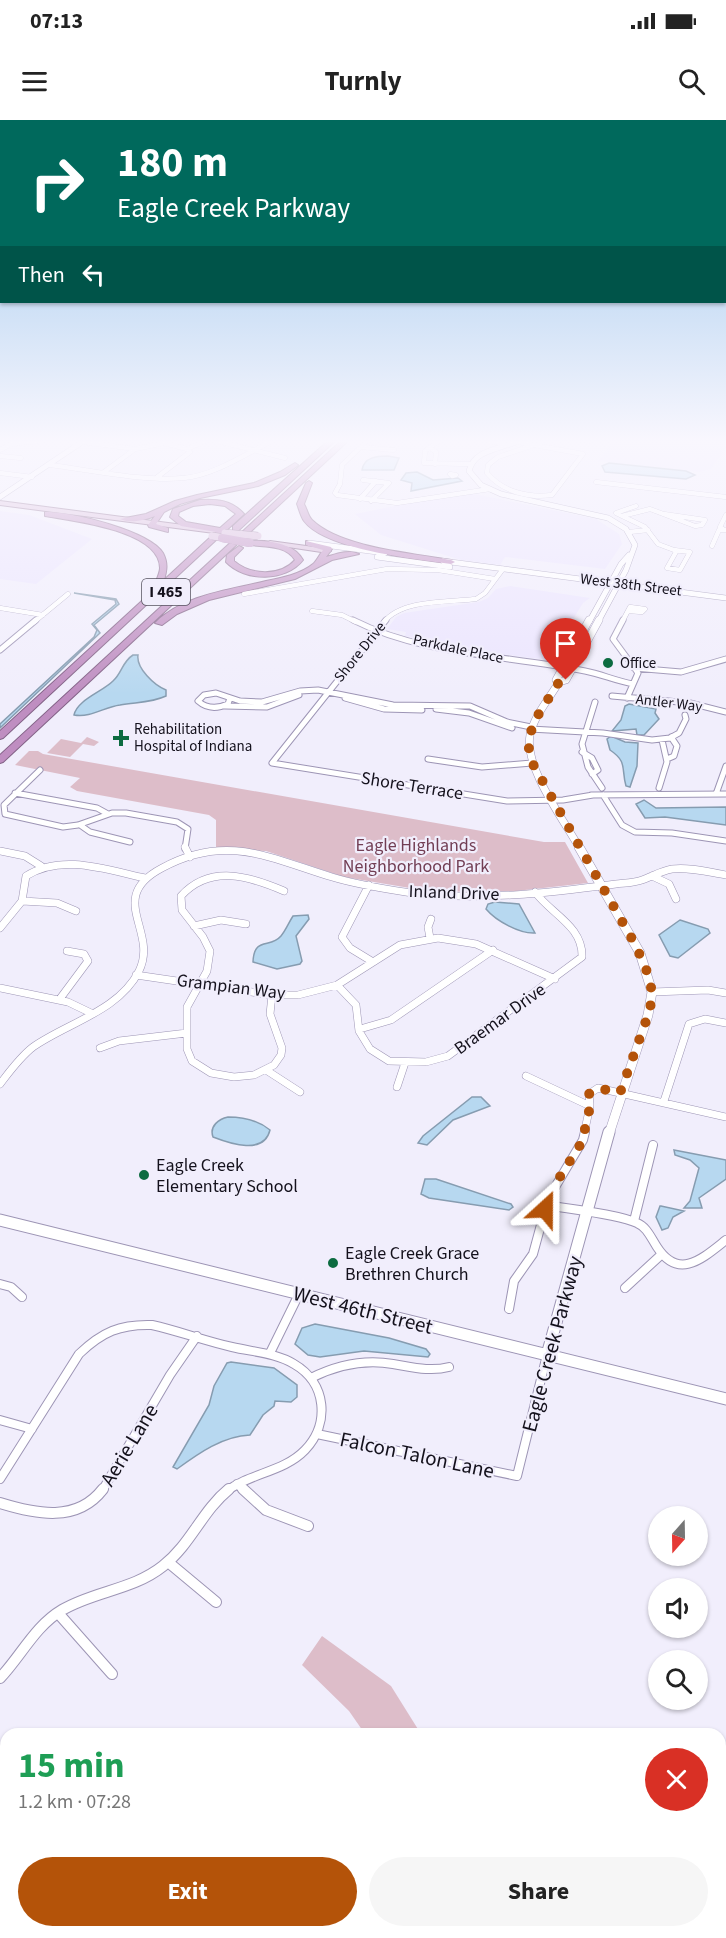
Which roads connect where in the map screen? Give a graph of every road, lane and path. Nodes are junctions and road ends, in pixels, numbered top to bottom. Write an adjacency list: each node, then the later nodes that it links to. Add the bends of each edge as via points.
1 (99, 525): 34 (highway, via 151,545 159,554 164,569)
2 (127, 525): 13 (main road)
3 (152, 525): 13 (highway)
4 (163, 525): 17 (main road)
5 (188, 525): 17 (highway)
6 (228, 525): 34 (highway)
7 (240, 525): 62 (highway, I 465)
8 (254, 525): 49 (highway, I 465)
9 (266, 525): 21 (highway, via 230,560 235,567 255,573 279,572 297,564 299,557 292,551)
10 (313, 525): 27 (highway, via 366,547)
11 (619, 525): 16 (main road)
12 (638, 525): 14 (street)
13 (165, 530): 17 (main road)
14 (648, 530): 16 (street); 24 (street, via 658,544)
15 (725, 530): 19 (street, via 719,530)
16 (629, 532): 31 (main road, via 635,545)
17 (217, 534): 18 (highway, bridge); 21 (highway, bridge)
18 (242, 534): 21 (main road, West 38th Street, bridge)
19 (715, 538): 20 (street); 23 (street)
20 (722, 538)
21 (253, 540): 22 (main road, West 38th Street); 25 (main road, West 38th Street)
22 (309, 543): 25 (highway); 27 (main road, West 38th Street)
23 (712, 546)
24 (674, 550): 24 (street, via 667,568 680,570 690,552)
25 (328, 551): 26 (main road, West 38th Street); 28 (highway)
26 (356, 554): 28 (highway, via 333,555); 29 (main road, West 38th Street)
27 (450, 562): 29 (main road, West 38th Street)
28 (317, 565): 49 (highway, via 293,576 213,594 185,605)
29 (502, 571): 30 (street, Shore Drive); 31 (main road, West 38th Street)
30 (495, 579): 33 (street, via 442,570 387,568); 40 (street, Shore Drive, via 479,598 402,609 389,616)
31 (613, 585): 35 (main road, West 38th Street); 43 (main road); 45 (main road)
32 (68, 594): 39 (street)
33 (244, 594)
34 (146, 600): 59 (highway)
35 (726, 600)
36 (0, 608): 39 (street)
37 (628, 610): 44 (street, via 613,639)
38 (312, 611): 40 (street, Parkdale Place, via 342,615)
39 (43, 615): 41 (street)
40 (377, 631): 43 (street, Parkdale Place, via 465,654); 48 (street, Shore Drive)
41 (0, 650)
42 (726, 659): 44 (street, via 681,672)
43 (563, 668): 45 (street, Parkdale Place); 46 (main road, via 556,680)
44 (634, 668): 47 (street, via 638,673)
45 (572, 669): 46 (main road, via 565,681); 47 (street, Parkdale Place)
46 (559, 682): 57 (main road)
47 (633, 684): 52 (street)
48 (327, 693): 51 (street, via 303,690 260,702); 54 (street, via 303,694 260,708); 57 (street, via 384,709 465,712 504,726); 66 (street, Shore Drive)
49 (72, 694): 65 (highway, I 465)
50 (612, 696): 52 (street, Antler Way)
51 (230, 698): 54 (street, via 230,703); 54 (street, via 216,693 198,700 204,706)
52 (627, 698): 55 (street, Antler Way, via 690,703)
53 (595, 702): 58 (street, via 594,714)
54 (222, 707)
55 (726, 712)
56 (685, 715): 60 (street, via 681,730)
57 (530, 729): 58 (street); 67 (main road, Eagle Creek Parkway)
58 (583, 733): 61 (street); 71 (street, via 582,752 593,759 598,770 592,774)
59 (0, 736)
60 (671, 737): 61 (street); 64 (street, via 678,745 674,756)
61 (662, 740): 64 (street)
62 (0, 743)
63 (428, 759): 67 (street, via 486,768)
64 (667, 759): 70 (street)
65 (0, 760)
66 (272, 763): 75 (street, Shore Terrace, via 504,801)
67 (532, 763): 75 (main road, Eagle Creek Parkway)
68 (726, 766): 73 (street)
69 (40, 770): 72 (street)
70 (659, 788)
71 (602, 792): 73 (street, Shore Terrace); 75 (street, Shore Terrace); 79 (street, via 628,830)
72 (15, 793): 76 (street); 77 (street, via 97,808)
73 (716, 794): 74 (street, Shore Terrace)
74 (726, 794)
75 (551, 799): 88 (main road, Eagle Creek Parkway)
76 (2, 811): 78 (street, via 13,818 61,827)
77 (108, 814): 78 (street); 82 (street, via 126,813 184,825 188,832 185,849)
78 (80, 825): 80 (street, via 90,832)
79 (726, 841)
80 (130, 842)
81 (0, 851): 83 (street, via 25,856)
82 (190, 856): 86 (street, Inland Drive); 87 (street, Inland Drive, via 243,851 270,855)
83 (41, 866): 86 (street, via 66,864); 92 (street, via 25,878)
84 (726, 875): 85 (street, Inland Drive, via 679,868)
85 (652, 876): 88 (street, Inland Drive); 91 (street, via 669,884)
86 (145, 878): 102 (street, via 131,903 145,945 144,959)
87 (369, 885): 90 (street, Inland Drive, via 457,896); 101 (street, via 342,937 350,948)
88 (601, 885): 90 (street, Inland Drive); 107 (main road, Eagle Creek Parkway, via 643,959)
89 (284, 891): 96 (street, via 243,876 200,881 184,891 180,901)
90 (535, 892): 103 (street, Braemar Drive, via 542,905 572,927 583,948 580,960)
91 (676, 899)
92 (22, 902): 93 (street, via 57,903); 97 (street)
93 (76, 911)
94 (431, 920): 98 (street)
95 (246, 924): 96 (street, via 221,920)
96 (194, 926): 104 (street, via 206,939 210,953 208,969)
97 (0, 928)
98 (430, 938): 99 (street, Grampian Way, via 458,939); 101 (street, Grampian Way, via 400,945)
99 (493, 950): 103 (street, Grampian Way); 113 (street, via 392,1020)
100 (67, 951): 110 (street, via 84,954 88,961)
101 (373, 962): 105 (street, Grampian Way)
102 (136, 975): 104 (street, Grampian Way); 111 (street, via 118,996)
103 (555, 979): 116 (street, Braemar Drive, via 448,1056 426,1063)
104 (199, 984): 109 (street, Grampian Way); 114 (street, via 187,1006)
105 (337, 985): 109 (street, Grampian Way, via 307,994); 113 (street, Braemar Drive, via 356,1001)
106 (0, 988): 110 (street)
107 (652, 992): 108 (street); 122 (main road, Eagle Creek Parkway, via 648,1015)
108 (726, 993)
109 (273, 995): 117 (street, via 270,1017 282,1049 278,1061)
110 (59, 1000): 111 (street, via 80,1005)
111 (91, 1013): 119 (street, via 33,1046)
112 (726, 1023): 123 (street, via 702,1019 687,1026)
113 (360, 1029): 116 (street, Braemar Drive, via 362,1039 372,1050)
114 (187, 1033): 115 (street); 117 (street, via 189,1056 202,1069 232,1077)
115 (100, 1047)
116 (405, 1063): 120 (street)
117 (266, 1070): 121 (street)
118 (526, 1076): 124 (street)
119 (0, 1084)
120 (397, 1087)
121 (300, 1092)
122 (620, 1093): 123 (street); 124 (street, via 597,1089 589,1094); 128 (main road, Eagle Creek Parkway)
123 (664, 1101): 125 (street)
124 (590, 1104): 127 (street, via 582,1142)
125 (726, 1117)
126 (653, 1145): 129 (street)
127 (546, 1205): 128 (street); 137 (street, via 533,1254 514,1281)
128 (587, 1213): 129 (street); 140 (main road, Eagle Creek Parkway)
129 (634, 1221): 132 (street, via 647,1230)
130 (1, 1222): 135 (main road, West 46th Street)
131 (726, 1240): 132 (street, via 690,1265 675,1263)
132 (662, 1254): 134 (street)
133 (0, 1284): 136 (street)
134 (625, 1288)
135 (299, 1294): 139 (street); 140 (main road, West 46th Street)
136 (22, 1296)
137 (509, 1309)
138 (197, 1336): 139 (street, via 230,1347); 145 (street, via 142,1324 100,1336 80,1354); 150 (street, Aerie Lane, via 109,1482 95,1498 77,1509 49,1515)
139 (270, 1353): 142 (street, via 290,1360)
140 (547, 1355): 143 (main road, West 46th Street); 147 (street, Eagle Creek Parkway)
141 (449, 1367): 142 (street, via 424,1369 366,1362 333,1367)
142 (311, 1378): 146 (street, via 322,1404)
143 (726, 1399)
144 (0, 1420): 145 (street)
145 (32, 1429): 148 (street)
146 (317, 1434): 147 (street, Falcon Talon Lane); 149 (street, via 291,1462)
147 (518, 1476)
148 (0, 1479)
149 (237, 1484): 151 (street, via 266,1510); 152 (street, via 213,1503 191,1538)
150 (0, 1503)
151 (309, 1526)
152 (168, 1562): 153 (street); 154 (street, via 136,1583)
153 (216, 1602)
154 (58, 1612): 155 (street); 156 (street, via 38,1630)
155 (112, 1674)
156 (0, 1678)

